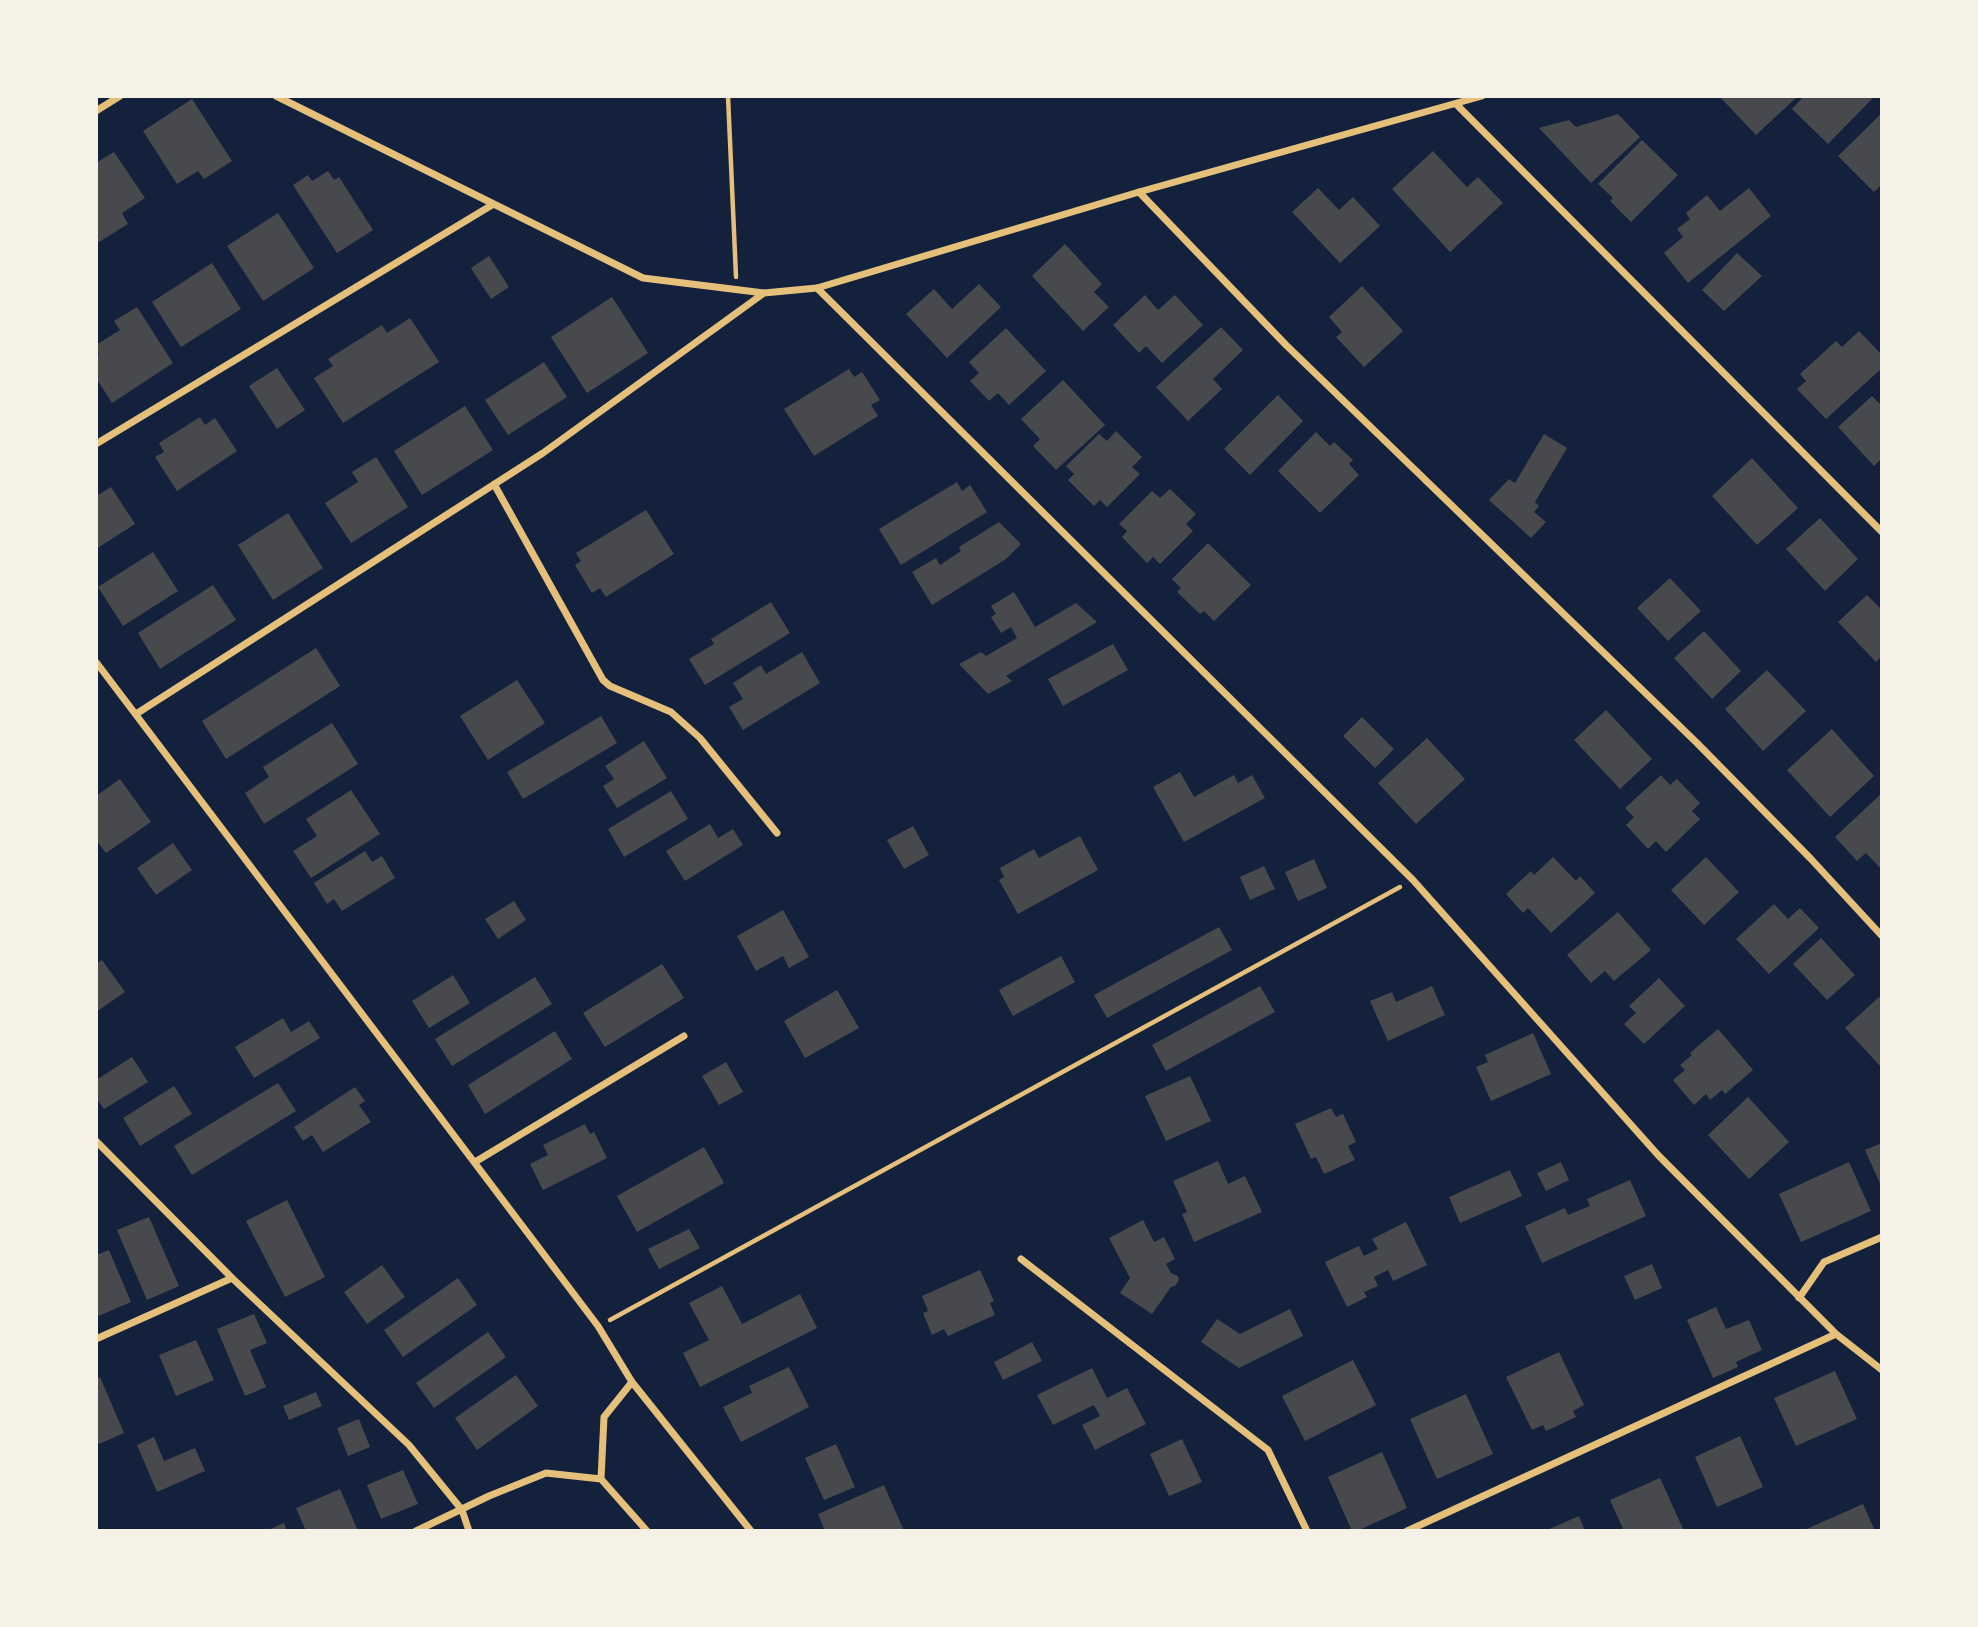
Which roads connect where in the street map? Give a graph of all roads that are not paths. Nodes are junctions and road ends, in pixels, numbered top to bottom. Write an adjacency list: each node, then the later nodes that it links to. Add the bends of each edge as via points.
1 (120, 96): 5 (street)
2 (276, 96): 7 (street)
3 (1482, 96): 4 (street)
4 (1455, 104): 6 (street); 12 (street)
5 (96, 111)
6 (1139, 192): 8 (street); 16 (street, via 1286,345 1697,743)
7 (492, 205): 9 (street, via 643,278); 10 (street)
8 (817, 288): 9 (street); 23 (street, via 1413,880 1658,1155)
9 (764, 293): 11 (street)
10 (96, 444)
11 (494, 484): 14 (street); 15 (street, via 603,680 671,712 701,738)
12 (1882, 532)
13 (96, 662): 14 (street)
14 (136, 715): 19 (street)
15 (777, 833)
16 (1882, 936)
17 (684, 1036): 19 (street)
18 (96, 1142): 22 (street)
19 (475, 1161): 27 (street, via 598,1326)
20 (1882, 1237): 23 (street, via 1824,1262)
21 (1021, 1259): 34 (street, via 1268,1450)
22 (232, 1278): 25 (street); 29 (street, via 409,1445)
23 (1799, 1298): 24 (street)
24 (1836, 1335): 26 (street); 35 (street)
25 (96, 1339)
26 (1882, 1370)
27 (632, 1382): 28 (street, via 604,1417); 33 (street)
28 (601, 1479): 29 (street, via 546,1474); 32 (street)
29 (462, 1510): 30 (street); 31 (street)
30 (416, 1531)
31 (468, 1531)
32 (647, 1531)
33 (751, 1531)
34 (1307, 1531)
35 (1407, 1531)

